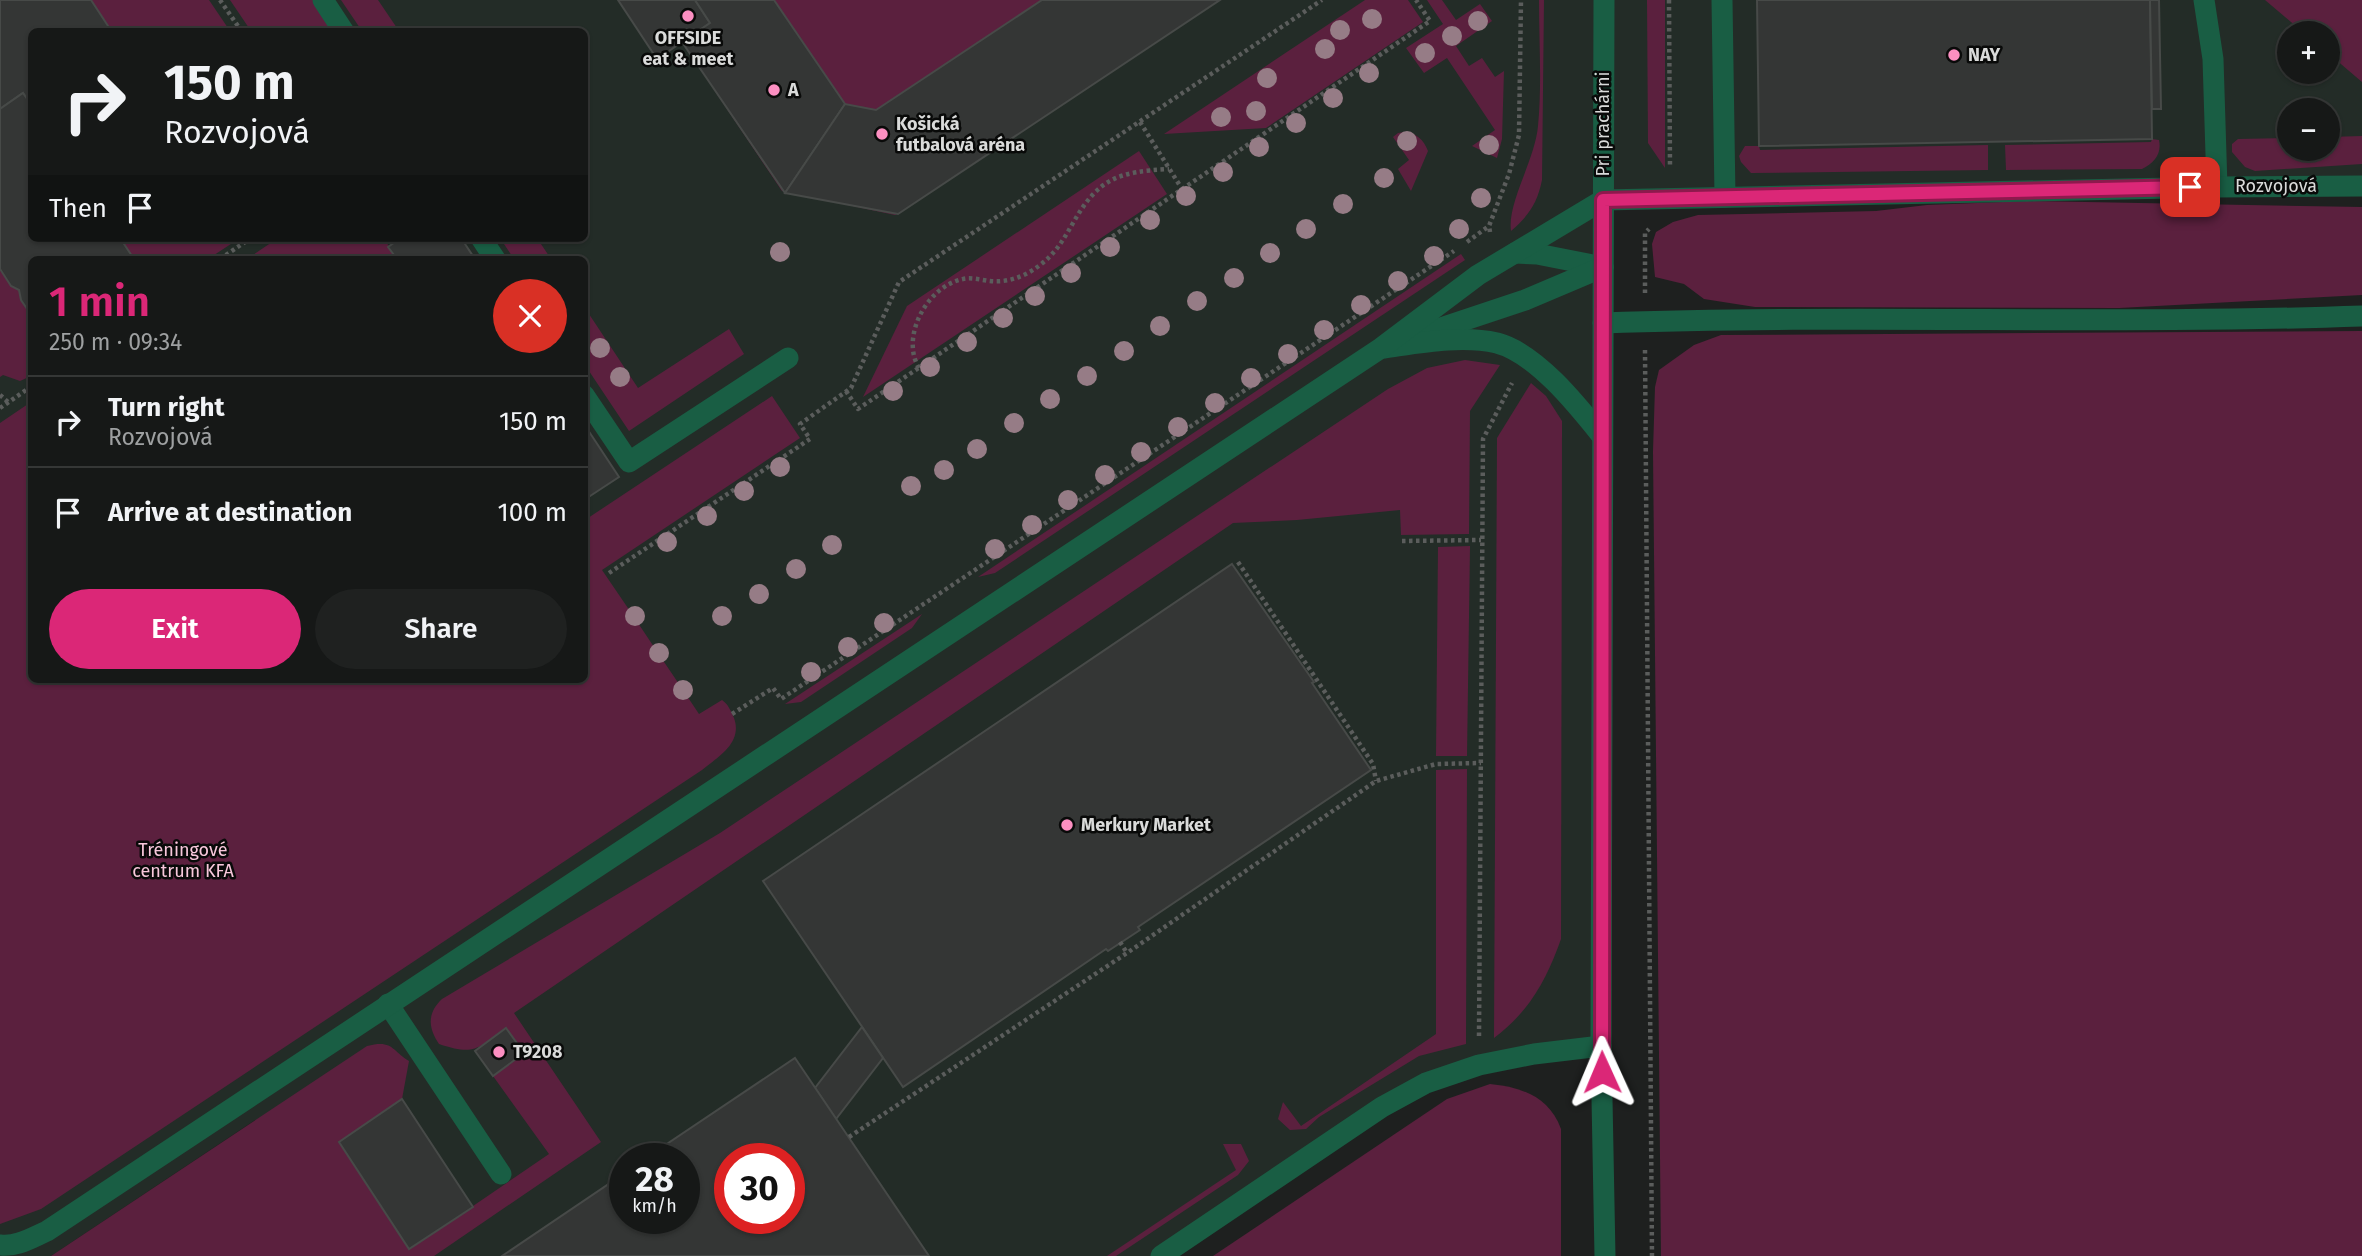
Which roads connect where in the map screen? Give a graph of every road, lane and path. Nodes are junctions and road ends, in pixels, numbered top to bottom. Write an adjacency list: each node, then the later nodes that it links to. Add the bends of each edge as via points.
1 (220, 0): 9 (path)
2 (323, 0): 10 (street)
3 (1322, 0): 11 (path)
4 (1416, 0): 15 (path, via 1430,21)
5 (1604, 0): 18 (street, Pri prachárni)
6 (1669, 0): 17 (path)
7 (1721, 0): 16 (street)
8 (2204, 0): 14 (street, via 2213,59)
9 (239, 28)
10 (341, 28)
11 (1140, 122): 12 (path); 31 (path, via 899,282)
12 (1169, 169): 15 (path); 29 (path, via 1138,170 1107,183 1091,195 1050,257 1022,276 993,282 964,279 943,289 924,308 914,331 912,353)
13 (2362, 186): 14 (street, Rozvojová)
14 (2217, 187): 16 (street, Rozvojová)
15 (1182, 189): 29 (path)
16 (1725, 197): 17 (street, Rozvojová)
17 (1670, 199): 18 (street, Rozvojová); 25 (path, via 1645,233)
18 (1603, 200): 21 (street); 23 (street, Pri prachárni)
19 (1489, 226): 42 (path, via 781,699 773,688)
20 (245, 242): 22 (path)
21 (1514, 253): 23 (street); 27 (street)
22 (224, 256)
23 (1603, 267): 26 (street, Pri prachárni); 27 (street, via 1525,300)
24 (2362, 316): 25 (street, via 2238,321)
25 (1645, 322): 26 (street); 55 (path)
26 (1603, 324): 37 (street, Pri prachárni)
27 (1381, 348): 37 (street, via 1435,341 1500,344 1526,358 1558,385); 47 (street)
28 (788, 358): 33 (street, via 629,462)
29 (919, 368): 31 (path, via 858,409)
30 (28, 389): 34 (path)
31 (846, 391): 41 (path, via 800,424 810,439)
32 (0, 395): 34 (path)
33 (588, 401)
34 (8, 402): 35 (path)
35 (0, 408)
36 (1486, 428): 38 (path)
37 (1602, 436): 48 (street, Pri prachárni)
38 (1482, 540): 39 (path); 43 (path)
39 (1402, 541)
40 (1238, 562): 44 (path, via 1373,764)
41 (609, 573)
42 (732, 714)
43 (1481, 763): 44 (path, via 1436,764); 49 (path)
44 (1376, 780): 46 (path)
45 (1120, 942): 46 (path)
46 (1127, 953): 50 (path)
47 (388, 1004): 51 (street); 52 (street, via 47,1231 9,1246)
48 (1601, 1046): 49 (street); 54 (street, Pri prachárni)
49 (1479, 1065): 53 (street, via 1426,1083 1382,1107)
50 (849, 1137)
51 (501, 1174)
52 (0, 1245)
53 (1161, 1256)
54 (1605, 1256)
55 (1652, 1256)

